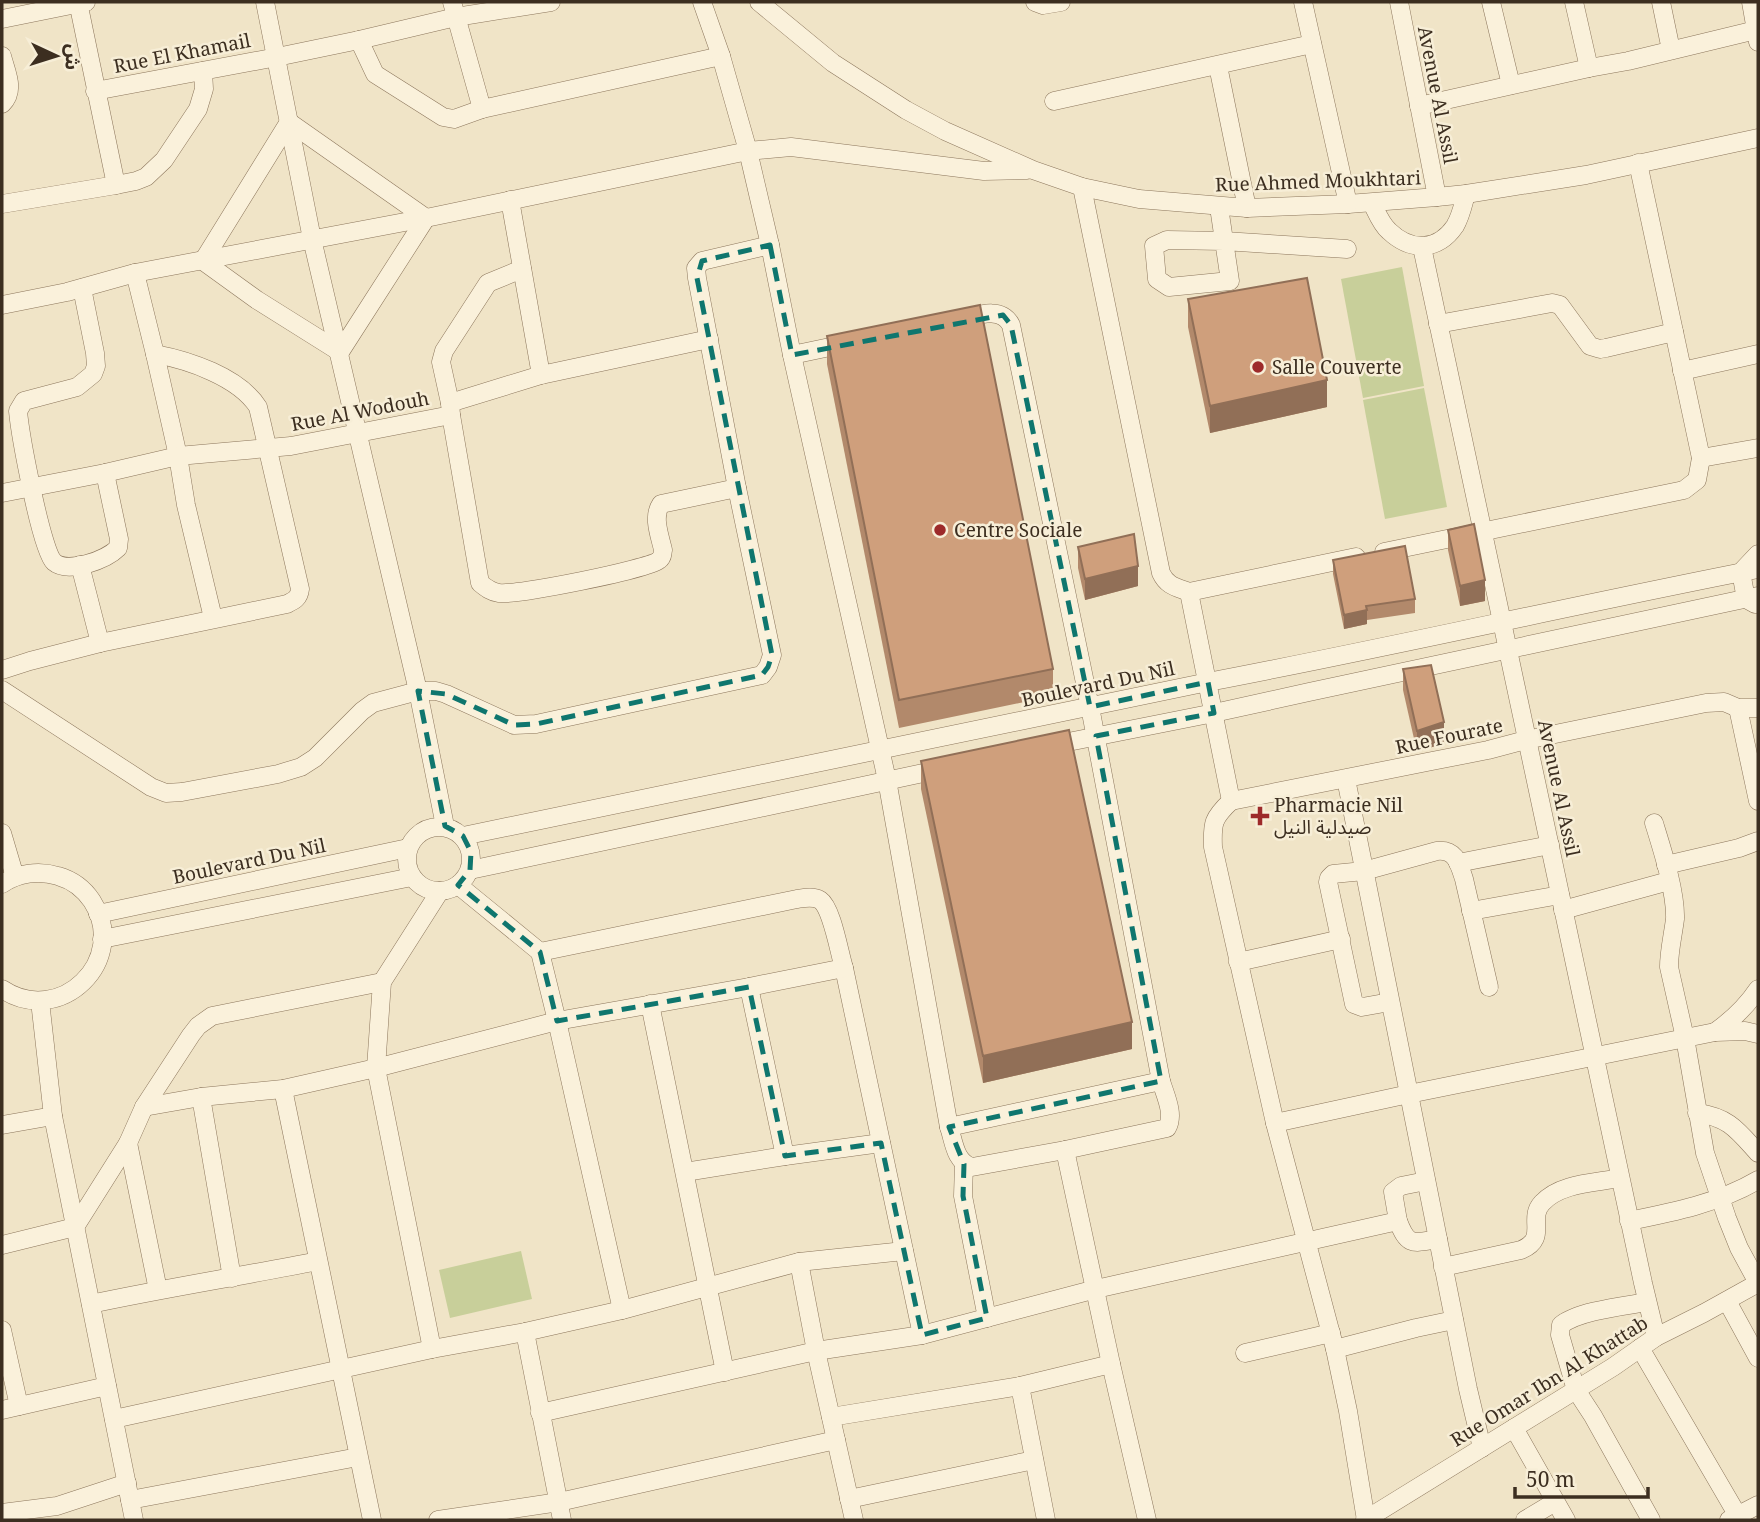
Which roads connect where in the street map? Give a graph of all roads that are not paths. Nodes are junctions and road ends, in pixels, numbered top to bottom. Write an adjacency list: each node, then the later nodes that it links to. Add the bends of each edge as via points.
1 (81, 2): 15 (street); 27 (street)
2 (265, 2): 22 (street)
3 (551, 2): 14 (street, Rue El Khamail)
4 (702, 2): 21 (street)
5 (759, 2): 36 (street, Rue Ahmed Moukhtari, via 833,63 906,110)
6 (1035, 2): 7 (street)
7 (1060, 2)
8 (1303, 2): 18 (street)
9 (1398, 2): 30 (street, Avenue Al Assil)
10 (1491, 2): 26 (street)
11 (1574, 2): 24 (street)
12 (1661, 2): 19 (street)
13 (1751, 2): 16 (street)
14 (454, 9): 17 (street, Rue El Khamail); 31 (street)
15 (2, 19)
16 (1757, 36): 19 (street)
17 (359, 40): 22 (street, Rue El Khamail); 31 (street, via 376,74 443,117 454,119)
18 (1312, 44): 23 (street); 44 (street)
19 (1671, 50): 24 (street)
20 (2, 56): 29 (street, via 10,87)
21 (721, 56): 31 (street); 34 (street)
22 (277, 57): 25 (street, Rue El Khamail); 32 (street)
23 (1218, 66): 28 (street); 46 (street)
24 (1589, 68): 26 (street)
25 (203, 72): 27 (street, Rue El Khamail); 37 (street, via 198,109 164,160 146,177)
26 (1511, 85): 30 (street)
27 (95, 91): 37 (street)
28 (1054, 101)
29 (2, 104)
30 (1419, 106): 40 (street, Avenue Al Assil)
31 (482, 108)
32 (289, 122): 47 (street); 48 (street); 53 (street)
33 (1758, 138): 35 (street, Rue Ahmed Moukhtari)
34 (748, 150): 36 (street, via 791,148 984,171); 41 (street); 50 (street)
35 (1638, 163): 39 (street, Rue Ahmed Moukhtari); 60 (street)
36 (1032, 170): 38 (street, Rue Ahmed Moukhtari)
37 (116, 185): 43 (street)
38 (1082, 187): 45 (street, Rue Ahmed Moukhtari, via 1139,199); 83 (street, via 1161,573 1172,586)
39 (1466, 194): 40 (street, Rue Ahmed Moukhtari); 51 (street, via 1457,224 1439,243)
40 (1437, 197): 42 (street, Rue Ahmed Moukhtari)
41 (510, 200): 47 (street); 54 (street)
42 (1372, 203): 44 (street, Rue Ahmed Moukhtari); 51 (street, via 1388,231)
43 (2, 204)
44 (1348, 204): 46 (street, Rue Ahmed Moukhtari)
45 (1219, 207): 46 (street, Rue Ahmed Moukhtari); 49 (street)
46 (1247, 208)
47 (426, 218): 48 (street); 63 (street)
48 (312, 239): 53 (street); 63 (street)
49 (1224, 241): 49 (street, via 1230,281 1168,288 1157,279 1154,246 1167,240); 52 (street)
50 (770, 245): 62 (street, via 702,261 696,268); 66 (street)
51 (1422, 247): 59 (street, Avenue Al Assil)
52 (1347, 249)
53 (202, 261): 55 (street); 63 (street)
54 (522, 269): 68 (street); 69 (street, via 488,283 444,351 441,362)
55 (135, 273): 56 (street); 64 (street)
56 (82, 288): 57 (street); 76 (street, via 96,366 77,387 32,398 19,406)
57 (2, 302)
58 (939, 324): 93 (street, via 992,313 1003,315 1011,326)
59 (1438, 324): 60 (street, via 1552,303 1560,305 1594,348); 79 (street, Avenue Al Assil)
60 (1674, 332): 67 (street)
61 (872, 338): 66 (street)
62 (709, 339): 68 (street, Rue Al Wodouh); 77 (street)
63 (340, 352): 70 (street)
64 (155, 354): 72 (street, via 209,369 247,393 258,407); 73 (street)
65 (1758, 354): 67 (street)
66 (792, 355): 100 (street)
67 (1682, 371): 74 (street)
68 (541, 375): 69 (street, Rue Al Wodouh)
69 (450, 409): 70 (street, Rue Al Wodouh); 77 (street, via 480,583 500,594 639,569 659,561 663,550 656,516 661,505)
70 (358, 433): 72 (street, Rue Al Wodouh); 92 (street)
71 (1758, 448): 74 (street)
72 (268, 449): 73 (street, Rue Al Wodouh); 85 (street, via 299,596 287,604)
73 (178, 456): 75 (street, Rue Al Wodouh); 85 (street)
74 (1702, 458): 79 (street, via 1697,480 1685,490)
75 (105, 473): 76 (street, Rue Al Wodouh); 81 (street, via 118,548 106,558)
76 (32, 487): 78 (street, Rue Al Wodouh); 81 (street, via 50,557 68,568)
77 (737, 488): 92 (street, via 772,655 762,675 536,724 514,725 446,694)
78 (2, 493)
79 (1482, 532): 83 (street); 86 (street, Avenue Al Assil)
80 (1758, 554): 82 (street)
81 (80, 565): 87 (street)
82 (1750, 571): 84 (street); 86 (street, Boulevard Du Nil)
83 (1189, 592): 90 (street)
84 (1754, 600): 88 (street)
85 (214, 618): 87 (street)
86 (1501, 621): 88 (street, Avenue Al Assil); 90 (street, Boulevard Du Nil)
87 (100, 643): 89 (street)
88 (1507, 650): 96 (street); 98 (street, Avenue Al Assil)
89 (2, 670)
90 (1208, 682): 93 (street, Boulevard Du Nil); 96 (street)
91 (2, 690): 92 (street, via 166,793 301,767 362,711)
92 (418, 691): 107 (street)
93 (1090, 707): 97 (street); 100 (street, Boulevard Du Nil)
94 (1738, 708): 95 (street, Rue Fourate); 98 (street, Rue Fourate, via 1724,702 1706,703); 104 (street)
95 (1758, 708)
96 (1214, 713): 97 (street); 105 (street)
97 (1096, 736): 99 (street); 143 (street)
98 (1526, 740): 102 (street, Rue Fourate); 111 (street, Avenue Al Assil)
99 (1031, 750)
100 (880, 751): 103 (street); 109 (street, Boulevard Du Nil)
101 (953, 767): 103 (street)
102 (1346, 779): 105 (street, Rue Fourate); 115 (street)
103 (887, 780): 114 (street); 152 (street)
104 (1758, 801)
105 (1231, 802): 127 (street, via 1212,824 1213,847)
106 (1654, 823): 116 (street)
107 (445, 827): 109 (street); 112 (street, via 416,835)
108 (2, 833): 118 (street)
109 (463, 836): 114 (street, via 471,852)
110 (1758, 841): 116 (street)
111 (1550, 845): 113 (street); 121 (street, Avenue Al Assil)
112 (408, 848): 117 (street); 123 (street, Boulevard Du Nil)
113 (1458, 863): 115 (street, via 1453,854 1443,850); 122 (street)
114 (470, 870): 119 (street)
115 (1364, 872): 125 (street, via 1329,878); 135 (street)
116 (1667, 873): 121 (street); 140 (street, via 1675,918 1669,967)
117 (412, 877): 120 (street, via 422,886); 124 (street)
118 (9, 881): 123 (street, via 25,874 61,877 83,891)
119 (458, 885): 120 (street); 126 (street)
120 (440, 891): 129 (street)
121 (1562, 902): 122 (street); 141 (street, Avenue Al Assil)
122 (1471, 911): 131 (street)
123 (98, 914): 124 (street)
124 (102, 939): 134 (street, via 99,957 79,987 61,998)
125 (1341, 939): 127 (street); 135 (street, via 1354,1004)
126 (540, 952): 128 (street, via 813,898 828,909); 137 (street)
127 (1238, 962): 150 (street)
128 (844, 968): 130 (street); 154 (street)
129 (382, 982): 142 (street); 147 (street, via 212,1016 191,1035)
130 (749, 987): 136 (street); 157 (street)
131 (1489, 987)
132 (2, 989): 134 (street)
133 (1758, 989): 138 (street, via 1749,1003)
134 (40, 1001): 149 (street)
135 (1390, 1002): 145 (street)
136 (650, 1004): 137 (street); 159 (street)
137 (557, 1021): 142 (street); 182 (street)
138 (1715, 1032): 139 (street); 140 (street)
139 (1758, 1034)
140 (1685, 1038): 141 (street); 148 (street)
141 (1594, 1056): 145 (street); 160 (street, Avenue Al Assil)
142 (376, 1068): 144 (street); 191 (street)
143 (1161, 1081): 152 (street); 155 (street, via 1170,1114 1167,1128)
144 (283, 1089): 146 (street); 171 (street)
145 (1409, 1094): 150 (street); 162 (street)
146 (201, 1097): 147 (street); 174 (street)
147 (144, 1107): 153 (street)
148 (1697, 1113): 156 (street, via 1723,1119); 163 (street)
149 (53, 1116): 151 (street); 166 (street)
150 (1275, 1123): 168 (street)
151 (2, 1125)
152 (949, 1128): 158 (street)
153 (128, 1143): 166 (street); 178 (street)
154 (881, 1143): 157 (street); 170 (street)
155 (1065, 1150): 158 (street, via 972,1167); 177 (street)
156 (1758, 1153)
157 (785, 1156): 159 (street)
158 (964, 1164): 183 (street, via 963,1196)
159 (685, 1172): 176 (street)
160 (1620, 1178): 165 (street, Avenue Al Assil); 173 (street, via 1565,1189 1546,1199 1537,1210 1536,1237 1529,1246)
161 (1758, 1180): 163 (street)
162 (1426, 1181): 164 (street, via 1394,1192); 167 (street)
163 (1720, 1199): 165 (street); 175 (street)
164 (1398, 1221): 167 (street, via 1408,1240); 168 (street)
165 (1629, 1221): 180 (street, Avenue Al Assil)
166 (75, 1227): 169 (street); 181 (street)
167 (1438, 1239): 173 (street)
168 (1306, 1241): 177 (street); 189 (street)
169 (2, 1245)
170 (904, 1251): 172 (street); 187 (street)
171 (318, 1261): 174 (street); 196 (street)
172 (799, 1262): 176 (street); 192 (street)
173 (1443, 1267): 184 (street)
174 (232, 1278): 178 (street)
175 (1758, 1283): 179 (street, Rue Omar Ibn Al Khattab)
176 (707, 1287): 182 (street); 197 (street)
177 (1096, 1289): 183 (street); 195 (street)
178 (158, 1290): 181 (street)
179 (1727, 1301): 188 (street, Rue Omar Ibn Al Khattab); 194 (street)
180 (1647, 1302): 188 (street, Avenue Al Assil); 200 (street, via 1583,1315 1562,1325 1560,1335)
181 (91, 1304): 198 (street)
182 (622, 1310): 186 (street)
183 (987, 1318): 187 (street)
184 (1454, 1320): 189 (street); 207 (street)
185 (2, 1330): 201 (street)
186 (525, 1332): 191 (street); 202 (street)
187 (922, 1335): 192 (street)
188 (1656, 1337): 190 (street, Rue Omar Ibn Al Khattab)
189 (1333, 1341): 193 (street); 217 (street)
190 (1640, 1348): 200 (street, Rue Omar Ibn Al Khattab); 218 (street)
191 (432, 1349): 196 (street)
192 (816, 1351): 197 (street); 203 (street)
193 (1245, 1353)
194 (1758, 1358)
195 (1111, 1364): 199 (street); 225 (street)
196 (341, 1370): 204 (street); 208 (street)
197 (725, 1372): 202 (street)
198 (107, 1386): 201 (street); 204 (street)
199 (1020, 1386): 203 (street); 209 (street)
200 (1576, 1390): 205 (street, Rue Omar Ibn Al Khattab); 228 (street)
201 (10, 1408)
202 (540, 1413): 212 (street)
203 (831, 1417): 206 (street)
204 (114, 1419): 210 (street)
205 (1514, 1428): 207 (street, Rue Omar Ibn Al Khattab); 213 (street)
206 (836, 1440): 211 (street); 212 (street)
207 (1482, 1448): 217 (street, Rue Omar Ibn Al Khattab)
208 (358, 1457): 210 (street); 220 (street)
209 (1034, 1460): 211 (street); 224 (street)
210 (128, 1492): 216 (street); 219 (street)
211 (849, 1499): 223 (street)
212 (559, 1502): 221 (street); 222 (street)
213 (1555, 1502): 226 (street); 227 (street)
214 (1758, 1506): 218 (street)
215 (2, 1513): 216 (street)
216 (57, 1513)
217 (1374, 1518)
218 (1733, 1518)
219 (134, 1520)
220 (372, 1520)
221 (438, 1520)
222 (562, 1520)
223 (854, 1520)
224 (1046, 1520)
225 (1147, 1520)
226 (1525, 1520)
227 (1566, 1520)
228 (1651, 1520)

